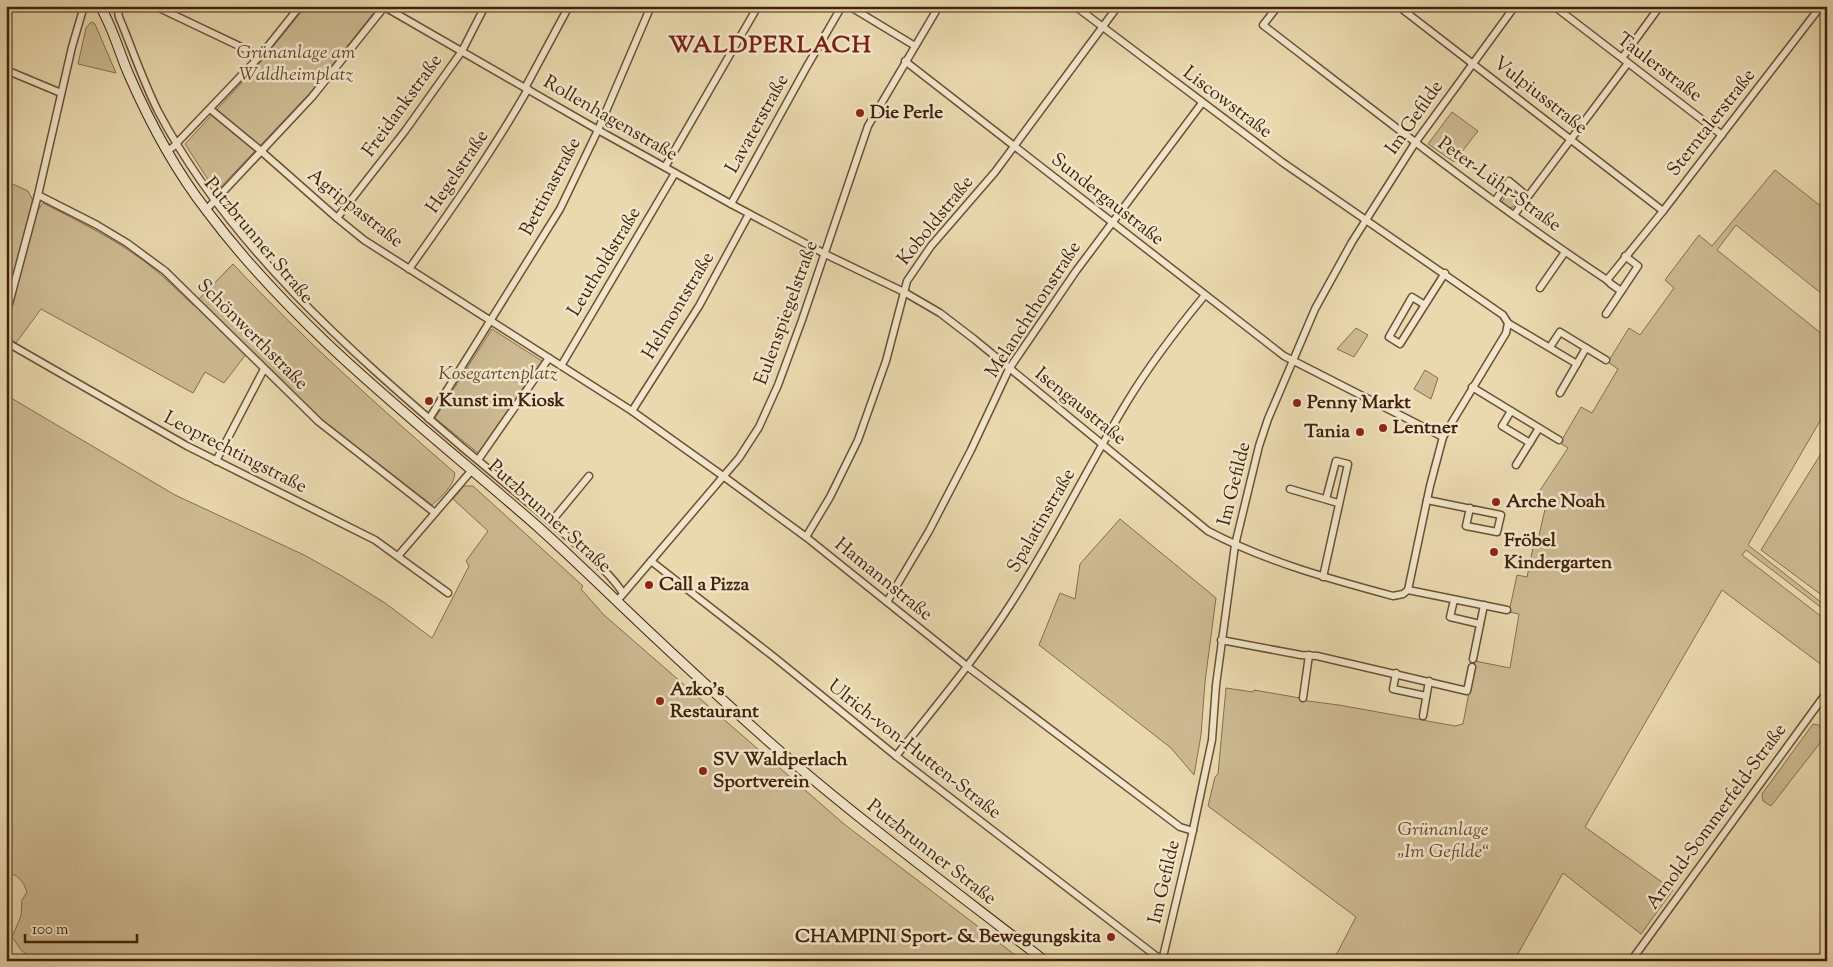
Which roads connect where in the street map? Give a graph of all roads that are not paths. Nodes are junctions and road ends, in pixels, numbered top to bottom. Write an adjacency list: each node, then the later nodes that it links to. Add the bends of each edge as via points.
1 (84, 6): 34 (street)
2 (100, 6): 23 (main road, Putzbrunner Straße)
3 (117, 6): 24 (street, Putzbrunner Straße)
4 (155, 6): 27 (street)
5 (300, 6): 27 (street)
6 (384, 6): 26 (street, Rollenhagenstraße); 44 (street, via 312,97)
7 (486, 6): 26 (street, Freidankstraße)
8 (569, 6): 33 (street, Hegelstraße)
9 (652, 6): 37 (street, Bettinastraße)
10 (758, 6): 45 (street)
11 (842, 6): 51 (street, Lavaterstraße)
12 (849, 6): 25 (street)
13 (939, 6): 25 (street, Eulenspiegelstraße)
14 (1075, 6): 22 (street, Liscowstraße)
15 (1118, 6): 22 (street, Koboldstraße)
16 (1278, 6): 41 (street, Peter-Lühr-Straße, via 1263,25)
17 (1398, 6): 31 (street, Vulpiusstraße)
18 (1515, 6): 31 (street, Im Gefilde)
19 (1554, 6): 28 (street, Taulerstraße)
20 (1660, 6): 28 (street)
21 (1821, 6): 38 (street, Sterntalerstraße)
22 (1102, 28): 35 (street, Liscowstraße); 42 (street, Koboldstraße)
23 (112, 30): 24 (street); 43 (main road, Putzbrunner Straße, via 144,107)
24 (128, 38): 40 (street, Putzbrunner Straße, via 158,109)
25 (915, 46): 29 (street, Eulenspiegelstraße)
26 (462, 51): 33 (street, Rollenhagenstraße); 56 (street, Freidankstraße)
27 (260, 56): 36 (street)
28 (1622, 58): 30 (street, Taulerstraße)
29 (905, 62): 42 (street, Sundergaustraße); 60 (street, Eulenspiegelstraße, via 868,126)
30 (1628, 63): 38 (street, Taulerstraße); 39 (street)
31 (1472, 64): 39 (street, Vulpiusstraße); 41 (street, Im Gefilde)
32 (6, 70): 34 (street)
33 (527, 89): 37 (street, Rollenhagenstraße); 62 (street, Hegelstraße, via 503,132)
34 (61, 93): 47 (street)
35 (1202, 103): 57 (street, Liscowstraße); 58 (street, Melanchthonstraße)
36 (210, 109): 40 (street); 44 (street, Agrippastraße)
37 (598, 130): 45 (street, Rollenhagenstraße); 73 (street, Bettinastraße, via 560,209)
38 (1722, 135): 53 (street, Sterntalerstraße)
39 (1570, 138): 48 (street); 53 (street, Vulpiusstraße)
40 (177, 143): 43 (street); 49 (street, Putzbrunner Straße)
41 (1415, 143): 50 (street, Peter-Lühr-Straße); 57 (street, Im Gefilde)
42 (1014, 146): 58 (street, Sundergaustraße); 68 (street, Koboldstraße, via 931,246)
43 (167, 151): 52 (main road, Putzbrunner Straße)
44 (261, 151): 49 (street); 56 (street, Agrippastraße)
45 (664, 167): 46 (street, Rollenhagenstraße)
46 (675, 173): 51 (street, Rollenhagenstraße); 82 (street, Leutholdstraße)
47 (38, 195): 66 (street); 83 (street, Schönwerthstraße, via 97,225 146,256 182,286)
48 (1528, 196): 50 (street, via 1509,181); 55 (street)
49 (214, 201): 52 (street); 89 (street, Putzbrunner Straße, via 287,286 360,358)
50 (1495, 201): 55 (street, Peter-Lühr-Straße)
51 (731, 204): 54 (street, Rollenhagenstraße)
52 (206, 210): 98 (main road, Putzbrunner Straße, via 263,278 309,325)
53 (1663, 211): 61 (street, Sterntalerstraße)
54 (749, 214): 60 (street, Rollenhagenstraße); 87 (street, Helmontstraße, via 698,306)
55 (1514, 216): 59 (street, Peter-Lühr-Straße)
56 (337, 218): 62 (street, Agrippastraße)
57 (1365, 220): 63 (street, Liscowstraße); 79 (street, Im Gefilde, via 1315,309)
58 (1111, 222): 69 (street, Sundergaustraße); 84 (street, Melanchthonstraße)
59 (1565, 252): 64 (street, Peter-Lühr-Straße); 65 (street, Peter-Lühr-Straße)
60 (825, 254): 68 (street, Isengaustraße); 100 (street, Eulenspiegelstraße, via 778,385 759,427)
61 (1625, 256): 64 (street, Sterntalerstraße); 67 (street, via 1638,266)
62 (409, 269): 73 (street, Agrippastraße)
63 (1444, 273): 70 (street); 74 (street, Liscowstraße, via 1504,315)
64 (1607, 280): 67 (street)
65 (1540, 288)
66 (9, 291): 72 (street)
67 (1620, 291): 71 (street)
68 (904, 292): 84 (street, Isengaustraße, via 940,314); 108 (street, Koboldstraße, via 886,361 858,440 830,498)
69 (1205, 295): 79 (street, Sundergaustraße); 94 (street, Spalatinstraße, via 1140,382)
70 (1425, 305): 70 (street, via 1400,344 1389,337 1412,297)
71 (1606, 314)
72 (6, 315)
73 (492, 321): 78 (street); 89 (street)
74 (1508, 323): 76 (street, Liscowstraße); 85 (street, via 1506,333)
75 (6, 342): 96 (street, Leoprechtingstraße)
76 (1550, 347): 77 (street, via 1560,332); 81 (street, Liscowstraße)
77 (1586, 348): 80 (street); 81 (street)
78 (549, 358): 82 (street, Hamannstraße); 95 (street)
79 (1292, 360): 91 (street, Sundergaustraße); 109 (street, Im Gefilde, via 1259,446)
80 (1606, 360)
81 (1577, 364): 86 (street)
82 (561, 366): 87 (street, Hamannstraße)
83 (264, 369): 96 (street); 106 (street, Schönwerthstraße, via 319,422)
84 (1010, 369): 94 (street, Isengaustraße); 118 (street, Melanchthonstraße, via 971,450)
85 (1472, 387): 88 (street); 91 (street)
86 (1560, 393)
87 (632, 411): 100 (street, Hamannstraße)
88 (1511, 411): 90 (street); 93 (street, via 1502,426)
89 (429, 419): 95 (street, Putzbrunner Straße)
90 (1539, 428): 92 (street); 93 (street)
91 (1443, 437): 103 (street)
92 (1559, 440)
93 (1530, 443): 97 (street)
94 (1102, 445): 109 (street, Isengaustraße, via 1208,531); 125 (street, Spalatinstraße, via 1052,537)
95 (478, 460): 107 (street, Putzbrunner Straße)
96 (216, 461): 110 (street, Leoprechtingstraße, via 375,540)
97 (1516, 466)
98 (472, 470): 106 (street); 117 (main road, Putzbrunner Straße)
99 (589, 476): 107 (street)
100 (724, 476): 108 (street, Hamannstraße); 111 (street, Eulenspiegelstraße)
101 (1290, 490): 102 (street)
102 (1326, 499): 104 (street); 104 (street, via 1336,461 1348,464)
103 (1427, 500): 105 (street); 113 (street)
104 (1338, 503): 112 (street)
105 (1470, 508): 105 (street, via 1501,515 1497,532 1466,526)
106 (434, 512): 110 (street)
107 (551, 522): 115 (street, Putzbrunner Straße)
108 (806, 537): 118 (street, Hamannstraße)
109 (1235, 545): 112 (street, Isengaustraße); 122 (street, Im Gefilde)
110 (398, 556): 114 (street, Leoprechtingstraße)
111 (651, 561): 115 (street, Eulenspiegelstraße); 133 (street, Ulrich-von-Hutten-Straße)
112 (1323, 577): 113 (street, Isengaustraße, via 1394,596)
113 (1408, 590): 116 (street)
114 (448, 593)
115 (623, 593): 117 (street, Eulenspiegelstraße)
116 (1454, 600): 119 (street); 121 (street, via 1450,617)
117 (617, 601): 136 (main road, Putzbrunner Straße, via 767,740 852,812)
118 (888, 602): 125 (street, Hamannstraße)
119 (1484, 605): 120 (street); 121 (street)
120 (1507, 610)
121 (1480, 624): 124 (street)
122 (1221, 640): 123 (street); 134 (street, Im Gefilde, via 1212,740)
123 (1309, 655): 127 (street); 131 (street)
124 (1473, 659)
125 (968, 667): 133 (street, Spalatinstraße); 134 (street, Hamannstraße, via 1180,827)
126 (1472, 667): 128 (street, via 1468,691)
127 (1396, 673): 128 (street); 130 (street, via 1393,689)
128 (1429, 681): 130 (street)
129 (1827, 692): 137 (street, Arnold-Sommerfeld-Straße)
130 (1426, 696): 132 (street)
131 (1303, 698)
132 (1422, 716)
133 (896, 756): 135 (street, Ulrich-von-Hutten-Straße)
134 (1193, 831): 135 (street, Im Gefilde)
135 (1162, 960)
136 (1045, 961)
137 (1631, 961)

